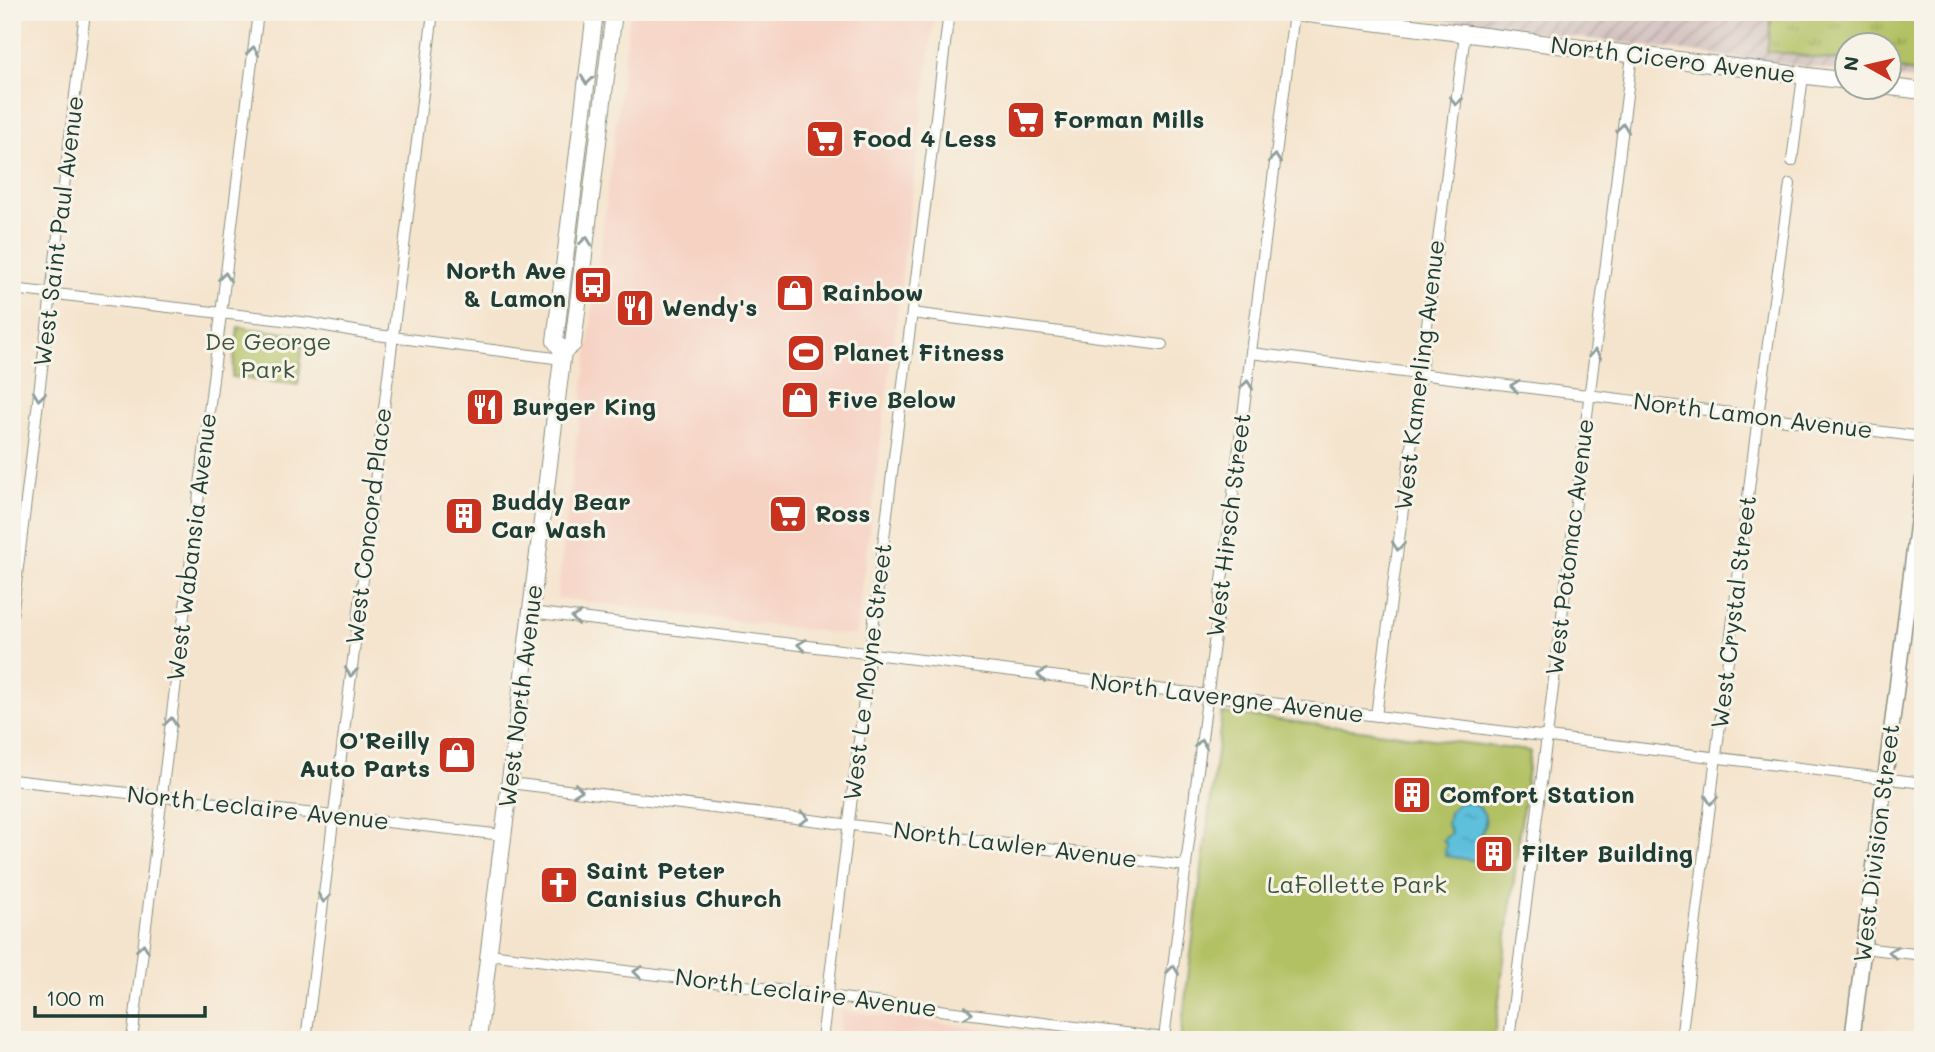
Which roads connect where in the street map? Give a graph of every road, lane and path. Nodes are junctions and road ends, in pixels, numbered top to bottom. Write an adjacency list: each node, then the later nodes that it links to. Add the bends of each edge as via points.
1 (85, 12): 17 (street, West Saint Paul Avenue)
2 (258, 12): 18 (street, West Wabansia Avenue, one-way to 2)
3 (433, 12): 20 (street, West Concord Place)
4 (595, 12): 23 (main road, West North Avenue, one-way to 23, via 555,341)
5 (614, 12): 23 (main road, West North Avenue, one-way to 5, via 573,344)
6 (949, 12): 19 (street, West Le Moyne Street)
7 (1292, 12): 8 (main road, North Cicero Avenue); 22 (street, West Hirsch Street, one-way to 7)
8 (1465, 34): 9 (main road, North Cicero Avenue); 24 (street, West Kamerling Avenue, one-way to 24)
9 (1632, 55): 10 (main road, North Cicero Avenue); 25 (street, West Potomac Avenue, one-way to 9)
10 (1803, 76): 11 (main road, North Cicero Avenue); 14 (street)
11 (1834, 80)
12 (1904, 89): 13 (main road)
13 (1923, 91)
14 (1792, 161)
15 (1790, 184): 26 (street, West Crystal Street)
16 (12, 289): 17 (street)
17 (51, 293): 18 (street); 30 (street, West Saint Paul Avenue, one-way to 30)
18 (221, 313): 20 (street); 40 (street, West Wabansia Avenue, one-way to 18)
19 (912, 313): 21 (street); 31 (street, West Le Moyne Street)
20 (392, 337): 23 (street); 41 (street, West Concord Place, one-way to 41)
21 (1162, 345)
22 (1251, 353): 24 (street, North Lamon Avenue); 32 (street, West Hirsch Street, one-way to 22)
23 (563, 356): 29 (main road, West North Avenue)
24 (1420, 374): 25 (street, North Lamon Avenue, one-way to 24); 33 (street, West Kamerling Avenue, one-way to 33)
25 (1590, 395): 26 (street, North Lamon Avenue); 34 (street, West Potomac Avenue)
26 (1758, 416): 27 (street, North Lamon Avenue); 35 (street, West Crystal Street)
27 (1923, 437)
28 (1923, 479): 36 (main road, West Division Street)
29 (531, 612): 31 (street, North Lavergne Avenue, one-way to 29); 39 (main road, West North Avenue)
30 (12, 617)
31 (870, 654): 32 (street, North Lavergne Avenue, one-way to 31); 42 (street, West Le Moyne Street)
32 (1208, 695): 33 (street, North Lavergne Avenue); 44 (street, West Hirsch Street, one-way to 32)
33 (1376, 716): 34 (street, North Lavergne Avenue)
34 (1546, 737): 35 (street, North Lavergne Avenue); 54 (street, West Potomac Avenue)
35 (1716, 757): 36 (street, North Lavergne Avenue); 55 (street, West Crystal Street, one-way to 55)
36 (1885, 778): 38 (street, North Lavergne Avenue); 45 (main road, West Division Street)
37 (12, 780): 40 (street, North Leclaire Avenue)
38 (1923, 782)
39 (510, 783): 42 (street, North Lawler Avenue, one-way to 42); 43 (main road, West North Avenue)
40 (162, 797): 41 (street, North Leclaire Avenue); 50 (street, West Wabansia Avenue, one-way to 40)
41 (334, 816): 43 (street, North Leclaire Avenue); 51 (street, West Concord Place, one-way to 51)
42 (849, 824): 44 (street, North Lawler Avenue); 48 (street, West Le Moyne Street)
43 (503, 835): 46 (main road, West North Avenue)
44 (1186, 866): 49 (street, West Hirsch Street, one-way to 44)
45 (1863, 948): 47 (street, one-way to 45); 56 (main road, West Division Street)
46 (489, 954): 48 (street, North Leclaire Avenue, one-way to 46); 52 (main road, West North Avenue)
47 (1923, 955)
48 (828, 995): 49 (street, North Leclaire Avenue, one-way to 49); 53 (street, West Le Moyne Street)
49 (1164, 1038)
50 (132, 1040)
51 (306, 1040)
52 (478, 1040)
53 (822, 1040)
54 (1509, 1040)
55 (1681, 1040)
56 (1852, 1040)

